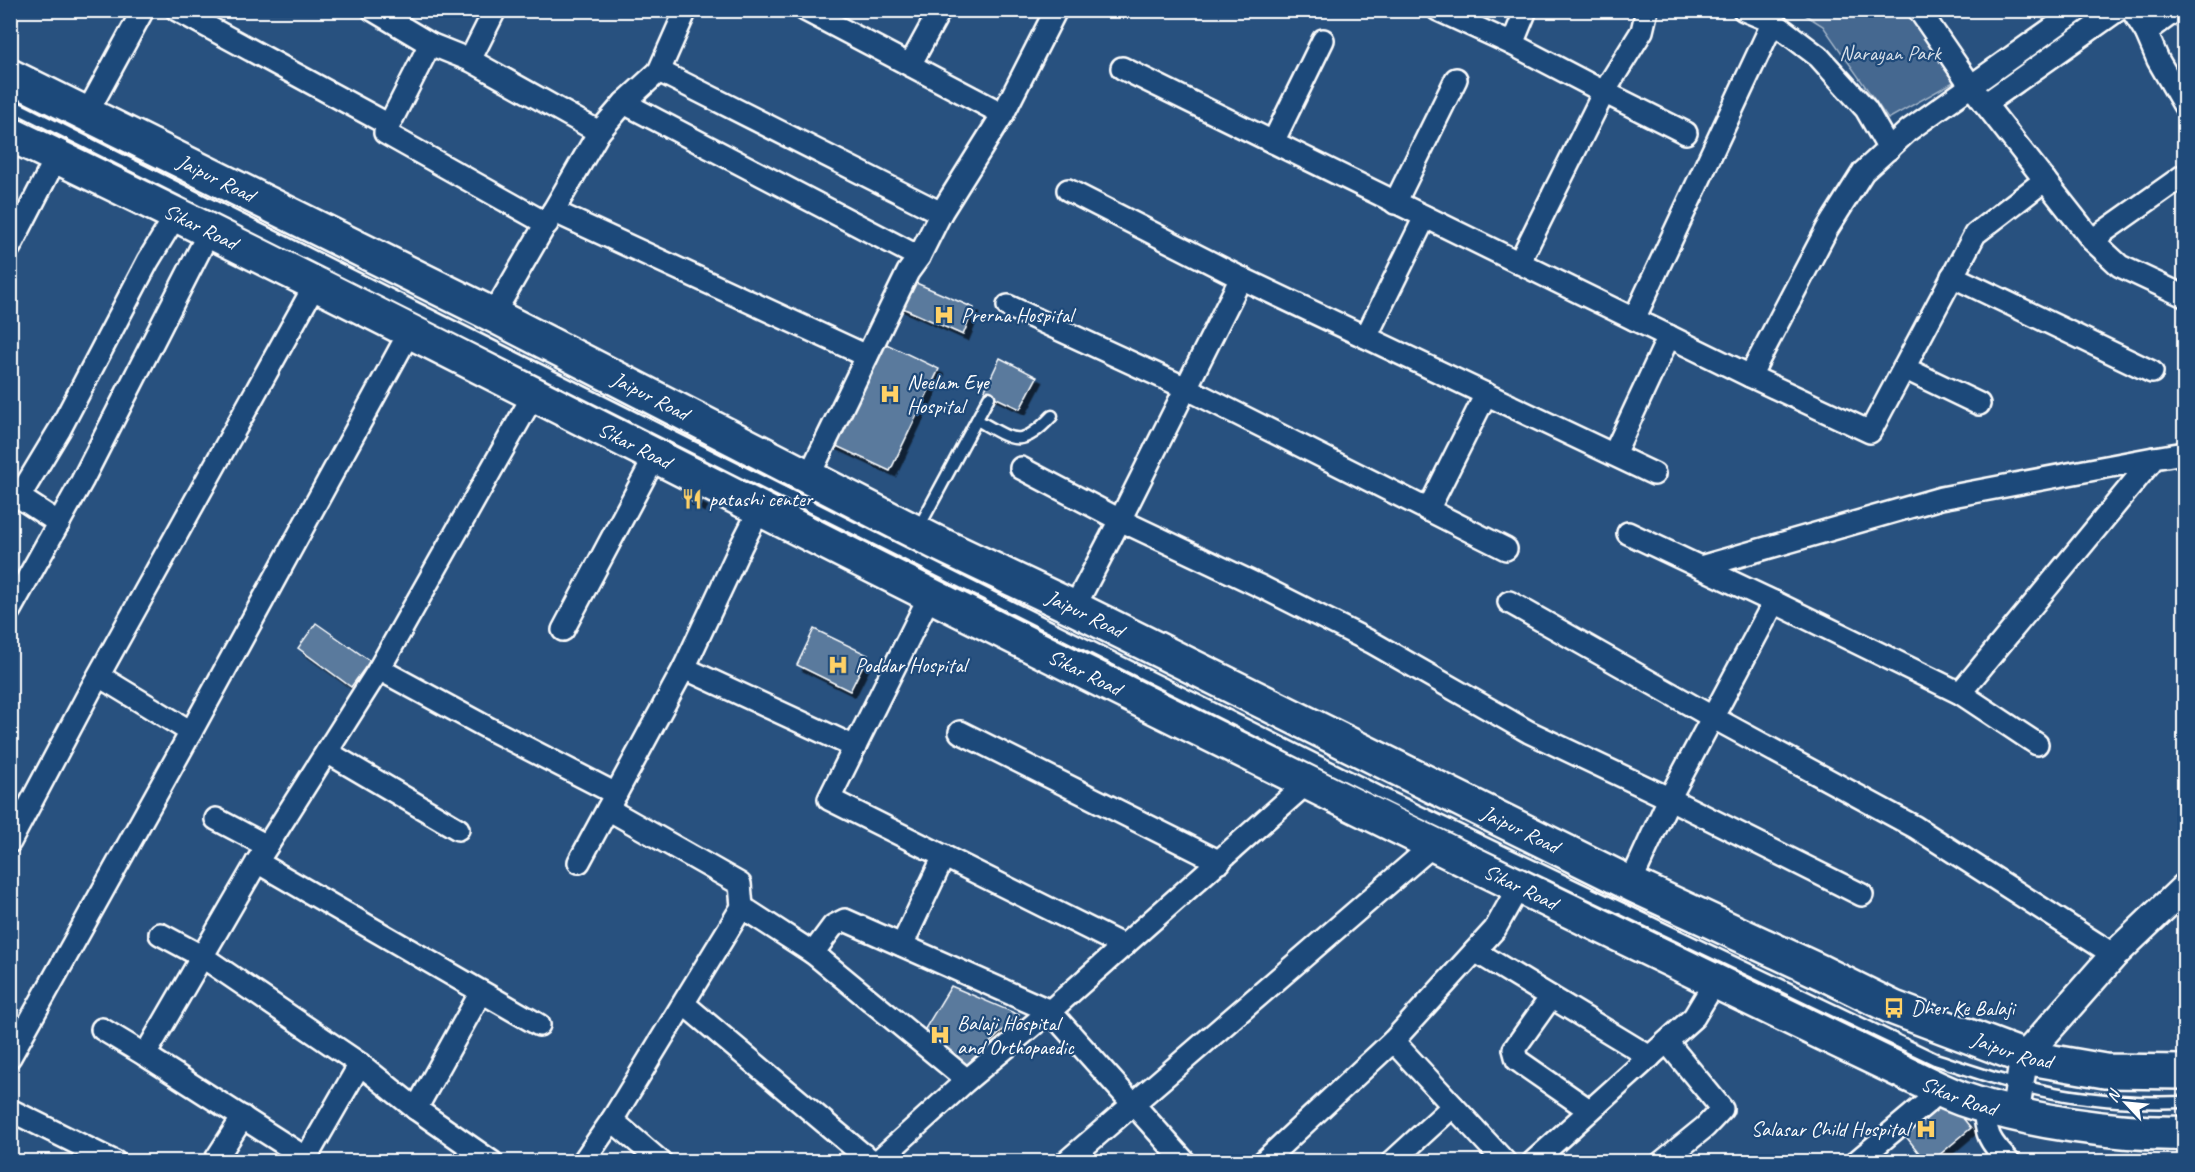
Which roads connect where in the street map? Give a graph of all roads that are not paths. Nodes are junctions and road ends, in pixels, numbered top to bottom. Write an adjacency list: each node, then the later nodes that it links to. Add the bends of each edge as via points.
1 (143, 10): 36 (street)
2 (177, 10): 38 (street)
3 (373, 10): 22 (street)
4 (495, 10): 24 (street)
5 (686, 10): 27 (street)
6 (805, 10): 18 (street)
7 (940, 10): 25 (street)
8 (1056, 10): 37 (street)
9 (1438, 10): 23 (street)
10 (1526, 10): 23 (street)
11 (1647, 10): 31 (street, via 1642,31)
12 (1744, 10): 19 (street)
13 (1920, 10): 30 (street)
14 (2078, 10): 30 (street)
15 (2118, 10): 34 (street)
16 (2132, 10): 20 (street)
17 (2176, 10): 20 (street)
18 (826, 15): 25 (street)
19 (1773, 22): 43 (street, via 1819,57 1866,109); 64 (street)
20 (2146, 32): 35 (street)
21 (1323, 40): 42 (street)
22 (430, 44): 24 (street); 38 (street)
23 (1512, 44): 31 (street)
24 (470, 60): 39 (street)
25 (910, 65): 37 (street)
26 (1122, 68): 42 (street)
27 (659, 71): 32 (street); 49 (street)
28 (10, 75): 36 (main road, Jaipur Road)
29 (1456, 79): 48 (street)
30 (1971, 86): 34 (street); 43 (street, via 1908,130)
31 (1604, 92): 40 (street); 57 (street)
32 (624, 103): 39 (street); 56 (street)
33 (10, 104): 149 (lane, via 1393,799 1935,1059)
34 (1985, 104): 46 (street)
35 (2184, 105)
36 (87, 113): 63 (main road, Jaipur Road)
37 (1003, 114): 49 (street)
38 (389, 125): 51 (street, via 385,133)
39 (599, 132): 51 (street)
40 (1686, 133)
41 (10, 134): 44 (main road, Sikar Road)
42 (1273, 142): 48 (street)
43 (1889, 149): 71 (street, via 1863,172 1827,229)
44 (57, 156): 50 (main road, Sikar Road); 55 (street)
45 (2184, 175): 54 (street)
46 (2045, 180): 54 (street); 58 (street, via 1975,234)
47 (1068, 190): 59 (street)
48 (1395, 203): 52 (street)
49 (941, 213): 56 (street)
50 (176, 215): 53 (main road, Sikar Road); 86 (street, via 60,429)
51 (550, 217): 63 (street); 68 (street)
52 (1425, 217): 57 (street); 67 (street)
53 (210, 230): 60 (main road, Sikar Road); 90 (street)
54 (2092, 240): 61 (street, via 2120,266)
55 (10, 247)
56 (919, 257): 68 (street)
57 (1519, 263): 64 (street)
58 (1952, 276): 69 (street); 70 (street)
59 (1241, 278): 67 (street); 72 (street)
60 (316, 283): 65 (main road, Sikar Road); 103 (street)
61 (2183, 292)
62 (1008, 306): 72 (street)
63 (493, 315): 85 (main road, Jaipur Road)
64 (1634, 319): 66 (street)
65 (410, 331): 73 (main road, Sikar Road); 106 (street)
66 (1669, 336): 71 (street); 80 (street)
67 (1366, 337): 74 (street)
68 (867, 356): 85 (street)
69 (1904, 368): 71 (street, via 1870,432); 76 (street)
70 (2152, 372)
71 (1750, 376)
72 (1186, 388): 88 (street); 89 (street)
73 (534, 394): 81 (main road, Sikar Road); 102 (street)
74 (1486, 394): 80 (street); 88 (street)
75 (989, 397): 78 (lane)
76 (1979, 404)
77 (1052, 416): 78 (lane, via 1030,436 1018,440)
78 (977, 420): 91 (lane)
79 (2184, 453): 82 (street)
80 (1614, 454): 84 (street)
81 (656, 457): 87 (main road, Sikar Road); 100 (street)
82 (2154, 458): 94 (street, via 1941,498); 104 (street)
83 (1021, 468): 89 (street)
84 (1654, 474)
85 (808, 478): 91 (main road, Jaipur Road)
86 (15, 495): 90 (street)
87 (760, 509): 95 (main road, Sikar Road); 101 (street)
88 (1428, 510): 93 (street)
89 (1120, 520): 98 (street); 112 (street, via 1373,643 1529,732)
90 (59, 523): 99 (street)
91 (916, 532): 98 (main road, Jaipur Road)
92 (1628, 533): 94 (street)
93 (1506, 549)
94 (1700, 567): 97 (street)
95 (930, 595): 109 (street); 111 (main road, Sikar Road)
96 (1509, 602): 105 (street)
97 (1774, 602): 104 (street); 105 (street)
98 (1074, 608): 122 (main road, Jaipur Road)
99 (10, 610)
100 (563, 630)
101 (684, 668): 109 (street); 113 (street)
102 (380, 669): 110 (street); 113 (street)
103 (99, 676): 106 (street); 116 (street)
104 (1960, 693): 108 (street)
105 (1712, 717): 112 (street); 132 (street, via 1915,827)
106 (191, 732): 144 (street)
107 (960, 732): 121 (street)
108 (2037, 744)
109 (855, 747): 119 (street, via 829,799)
110 (327, 752): 115 (street); 118 (street)
111 (1307, 783): 117 (main road, Sikar Road); 121 (street)
112 (1669, 799): 122 (street); 125 (street)
113 (612, 801): 120 (street); 126 (street, via 740,884)
114 (216, 819): 118 (street)
115 (458, 829)
116 (10, 842)
117 (1433, 845): 123 (main road, Sikar Road); 152 (street)
118 (262, 854): 133 (street); 135 (street)
119 (944, 856): 128 (street); 129 (street)
120 (579, 862)
121 (1220, 862): 129 (street)
122 (1630, 884): 149 (main road, Jaipur Road, via 1894,1008)
123 (1518, 888): 130 (street, via 1496,929); 134 (main road, Sikar Road)
124 (2184, 888): 132 (street)
125 (1862, 895)
126 (742, 907): 131 (street); 137 (street)
127 (160, 934): 133 (street)
128 (902, 945): 131 (street, via 844,920 833,926); 138 (street)
129 (1124, 946): 138 (street)
130 (1475, 951): 136 (street); 141 (street)
131 (813, 953): 148 (street)
132 (2114, 955): 149 (street)
133 (203, 957): 143 (street); 146 (street)
134 (1715, 982): 142 (street, via 1694,1017); 150 (main road, Sikar Road)
135 (481, 993): 139 (street); 155 (street)
136 (1551, 997): 145 (street); 157 (street, via 1514,1049 1517,1060)
137 (684, 1004): 159 (street); 166 (street, via 861,1154)
138 (1050, 1011): 148 (street); 152 (street)
139 (539, 1025)
140 (102, 1029): 143 (street)
141 (1393, 1041): 153 (street); 169 (street)
142 (1666, 1041): 145 (street); 173 (street, via 1722,1109)
143 (145, 1055): 158 (street)
144 (10, 1057)
145 (1650, 1057): 157 (street)
146 (360, 1064): 155 (street); 158 (street, via 306,1158)
147 (2184, 1072): 149 (main road, Jaipur Road, via 2105,1071)
148 (967, 1080): 166 (street)
149 (2020, 1085): 151 (lane, via 2121,1101); 154 (main road, Sikar Road); 160 (main road, Sikar Road, via 2081,1125 2158,1134)
150 (1942, 1090): 154 (main road, Sikar Road); 174 (street)
151 (2184, 1102)
152 (1133, 1104): 167 (street); 168 (street)
153 (1454, 1106): 170 (street); 171 (street)
154 (1984, 1106): 175 (street, via 1986,1132)
155 (416, 1109): 163 (street)
156 (10, 1110): 161 (street)
157 (1589, 1110): 172 (street)
158 (243, 1117): 162 (street)
159 (612, 1120): 164 (street); 165 (street)
160 (2184, 1133)
161 (115, 1161)
162 (214, 1161)
163 (492, 1161)
164 (583, 1161)
165 (661, 1161)
166 (876, 1161)
167 (1066, 1161)
168 (1185, 1161)
169 (1263, 1161)
170 (1392, 1161)
171 (1505, 1161)
172 (1533, 1161)
173 (1662, 1161)
174 (1856, 1161)
175 (2009, 1161)

